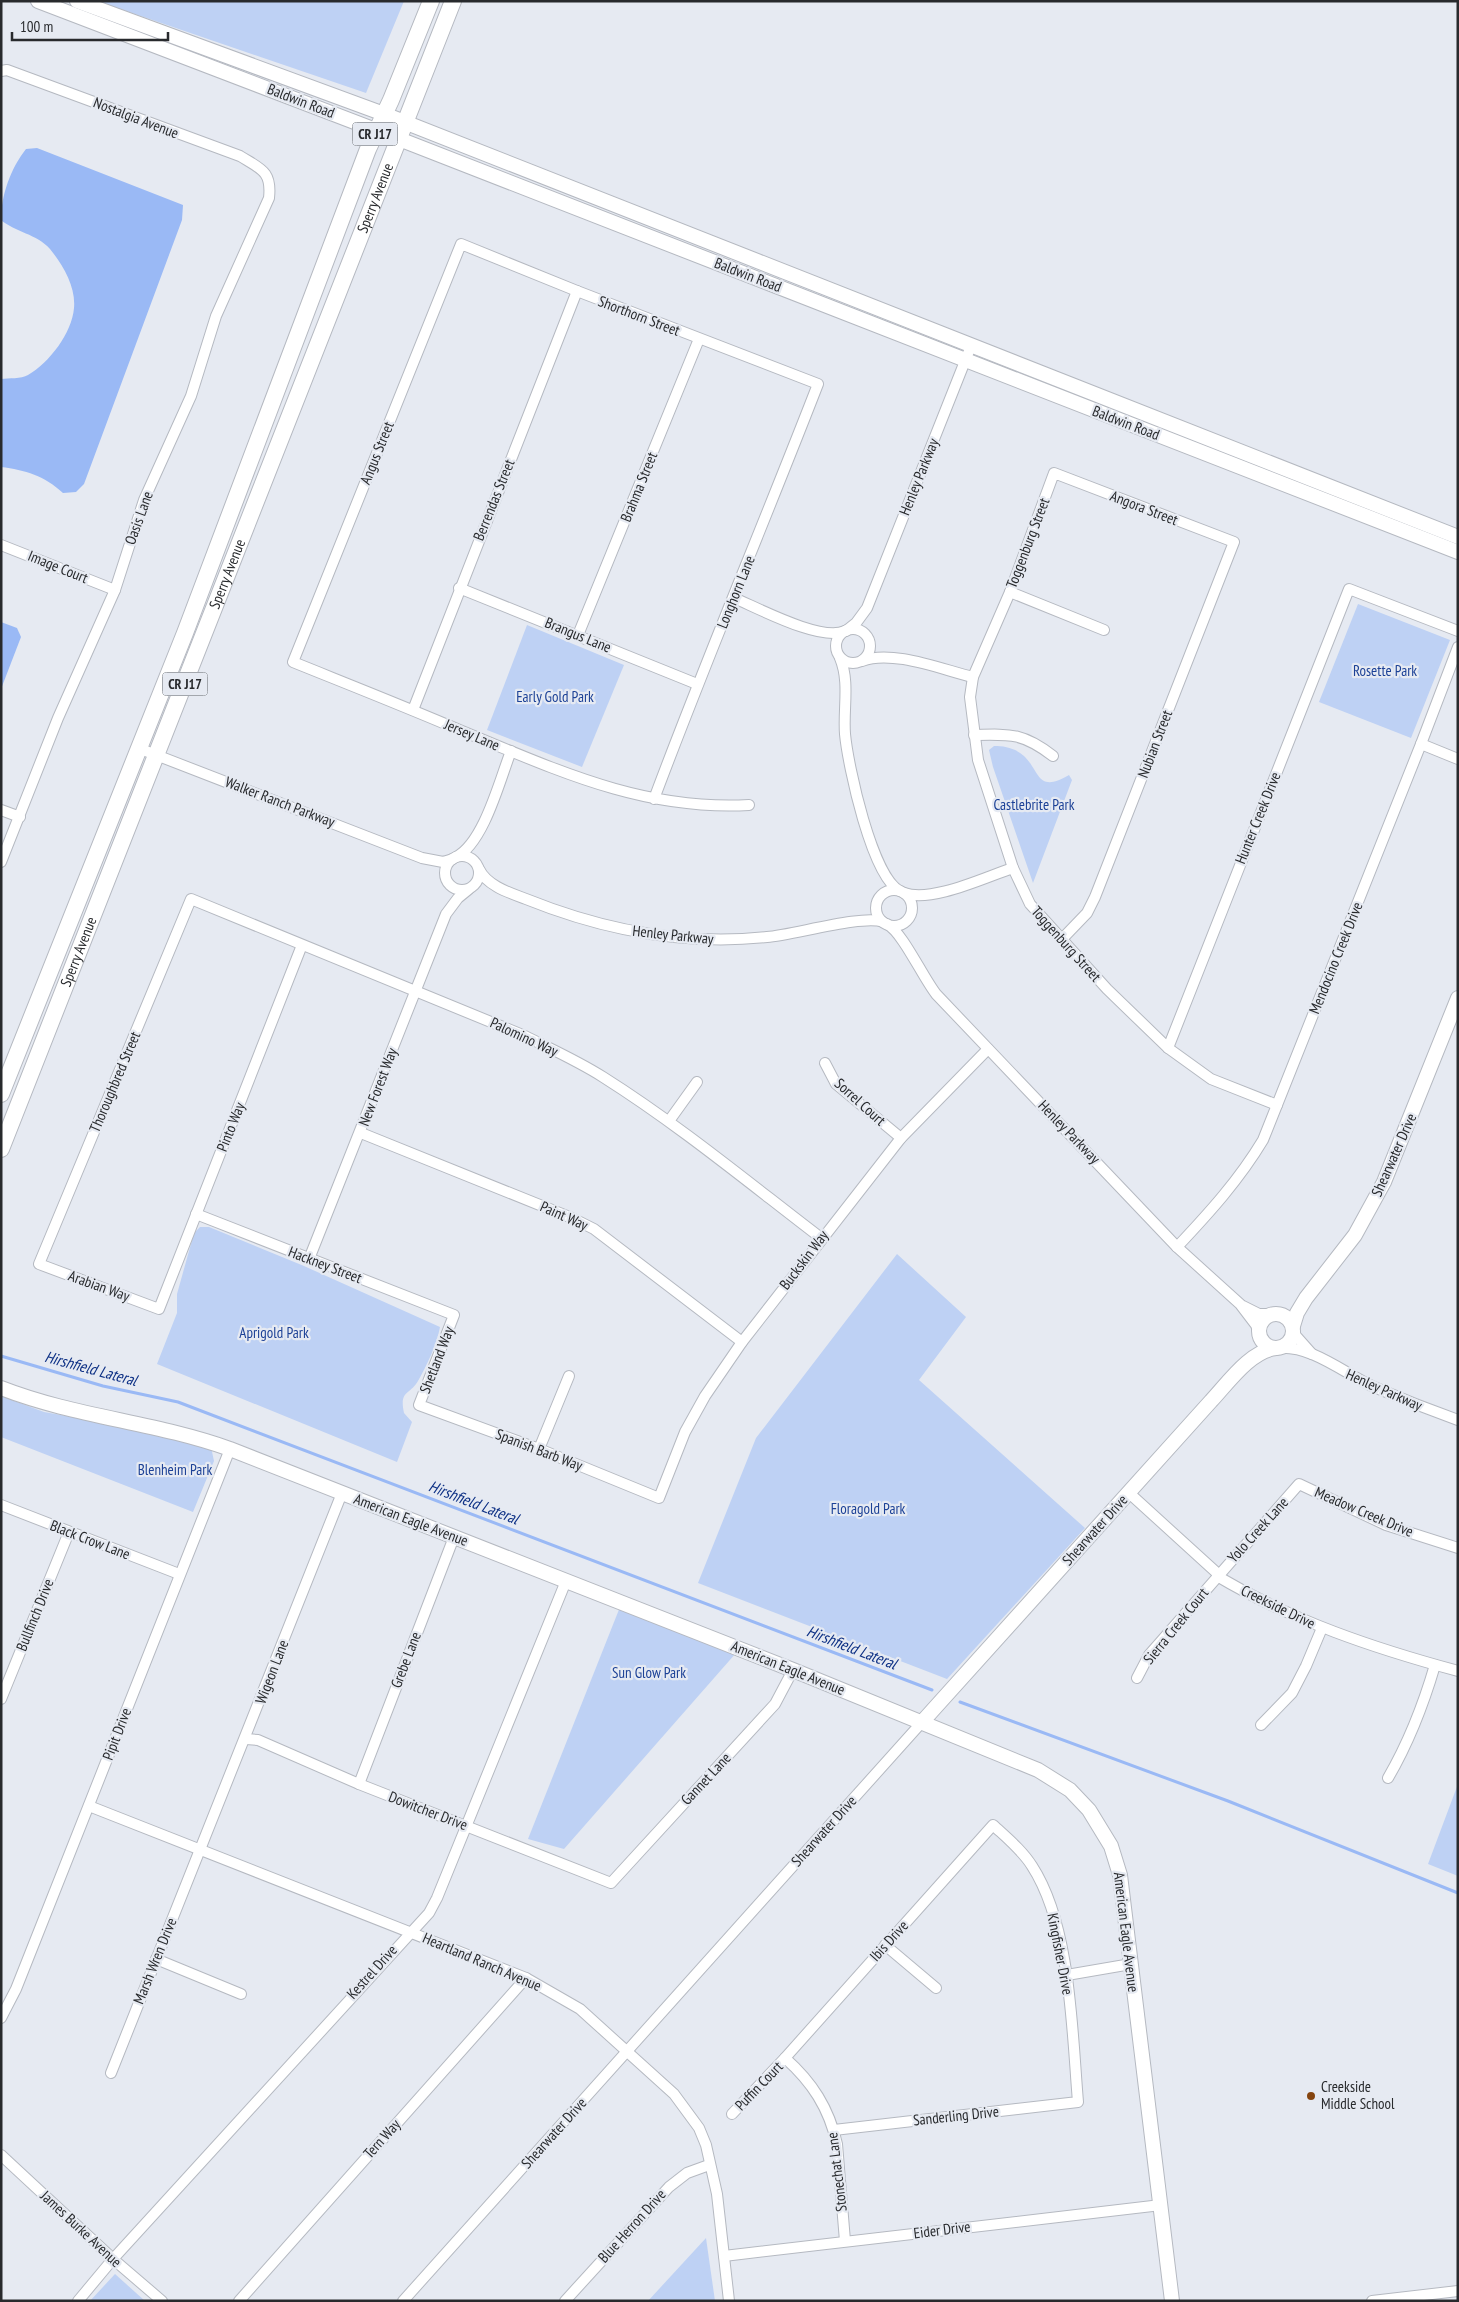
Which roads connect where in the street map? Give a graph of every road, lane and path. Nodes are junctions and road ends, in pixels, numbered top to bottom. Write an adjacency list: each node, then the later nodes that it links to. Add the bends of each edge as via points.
1 (38, 1): 8 (main road, Baldwin Road)
2 (77, 1): 6 (main road, Baldwin Road)
3 (430, 1): 6 (main road, Sperry Avenue / CR J17)
4 (453, 1): 7 (main road, Sperry Avenue / CR J17)
5 (1, 71): 10 (street, Nostalgia Avenue, via 6,70 240,156)
6 (384, 114): 7 (main road, Baldwin Road); 8 (main road, Sperry Avenue / CR J17)
7 (406, 122): 9 (main road, Sperry Avenue / CR J17); 14 (main road, Baldwin Road)
8 (377, 130): 9 (main road, Baldwin Road); 46 (main road, Sperry Avenue / CR J17, via 185,634)
9 (399, 139): 13 (main road, Baldwin Road); 48 (main road, Sperry Avenue / CR J17)
10 (268, 174): 25 (street, Oasis Lane, via 271,184 269,198 216,316 190,396 144,500)
11 (461, 244): 12 (street, Shorthorn Street); 38 (street, Angus Street)
12 (576, 291): 15 (street, Shorthorn Street); 24 (street, Berrendas Street)
13 (797, 294): 14 (main road, via 830,299 867,314); 17 (main road, Baldwin Road)
14 (877, 309): 16 (main road, Baldwin Road)
15 (699, 339): 18 (street, Shorthorn Street); 33 (street, Brahma Street)
16 (971, 346): 17 (street, Henley Parkway); 20 (main road, Baldwin Road)
17 (965, 360): 23 (main road, Baldwin Road); 28 (street, Henley Parkway)
18 (818, 384): 27 (street, Longhorn Lane)
19 (1054, 473): 21 (street, Angora Street); 26 (street, Toggenburg Street)
20 (1458, 537)
21 (1234, 542): 73 (street, Nubian Street, via 1096,897 1087,913)
22 (1, 545): 25 (street, Image Court)
23 (1458, 552)
24 (459, 588): 33 (street, Brangus Lane); 43 (street, Berrendas Street)
25 (114, 590): 54 (street, Oasis Lane, via 58,718)
26 (1010, 592): 30 (street); 40 (street, Toggenburg Street)
27 (734, 598): 29 (street); 41 (street, Longhorn Lane)
28 (867, 608): 31 (street, Henley Parkway); 34 (street, Henley Parkway, via 865,627)
29 (813, 630): 31 (street, via 834,634); 36 (street, via 830,643)
30 (1104, 630)
31 (845, 631): 34 (street, via 862,631); 36 (street, via 836,643)
32 (1458, 631): 78 (street, Hunter Creek Drive, via 1349,589)
33 (578, 635): 41 (street, Brangus Lane)
34 (869, 640): 37 (street, via 876,648); 39 (street, via 870,650)
35 (1458, 647): 45 (street, Mendocino Creek Drive)
36 (839, 656): 39 (street, via 850,663); 42 (street)
37 (895, 658): 39 (street, via 873,658); 40 (street)
38 (293, 662): 43 (street, Jersey Lane)
39 (861, 662): 42 (street)
40 (973, 678): 44 (street, Toggenburg Street, via 970,697)
41 (697, 684): 51 (street, Longhorn Lane)
42 (846, 687): 61 (street, via 848,763)
43 (413, 710): 47 (street, Jersey Lane)
44 (974, 735): 49 (street, via 1032,740); 60 (street, Toggenburg Street, via 978,760)
45 (1421, 744): 50 (street); 83 (street, Mendocino Creek Drive)
46 (138, 748): 48 (street, Walker Ranch Parkway); 82 (main road, Sperry Avenue / CR J17)
47 (511, 751): 51 (street, Jersey Lane, via 593,783); 55 (street)
48 (157, 755): 56 (street, Walker Ranch Parkway); 87 (main road, Sperry Avenue / CR J17)
49 (1053, 756)
50 (1458, 759)
51 (654, 800): 52 (street, Jersey Lane, via 714,807)
52 (749, 805)
53 (1, 810): 54 (street)
54 (20, 817): 58 (street, Oasis Lane)
55 (479, 832): 57 (street, via 466,850); 59 (street)
56 (422, 858): 57 (street, Walker Ranch Parkway, via 443,862); 62 (street, Walker Ranch Parkway, via 440,870)
57 (455, 858): 59 (street, via 469,858); 62 (street, via 446,871)
58 (1, 862)
59 (478, 868): 63 (street, via 478,880); 64 (street, via 484,877)
60 (1013, 868): 66 (street); 73 (street, Toggenburg Street, via 1030,904)
61 (880, 869): 65 (street, via 890,884); 68 (street, via 882,886)
62 (447, 881): 63 (street, via 455,889); 69 (street, New Forest Way, via 450,893)
63 (470, 888): 64 (street); 69 (street, New Forest Way)
64 (502, 889): 71 (street, Henley Parkway, via 584,920 668,937 708,940 767,937)
65 (902, 892): 66 (street, via 915,896); 68 (street, via 890,890); 70 (street, via 910,901)
66 (935, 894): 70 (street, via 917,904)
67 (191, 899): 74 (street, Palomino Way); 92 (street, Thoroughbred Street)
68 (877, 901): 71 (street, Henley Parkway, via 871,911); 72 (street, via 877,914)
69 (446, 914): 76 (street, New Forest Way)
70 (910, 914): 72 (street, via 897,925); 75 (street, Henley Parkway, via 906,929)
71 (851, 921): 72 (street, Henley Parkway, via 874,919)
72 (885, 923): 75 (street, Henley Parkway, via 895,929)
73 (1062, 939): 78 (street, Toggenburg Street, via 1107,989)
74 (302, 946): 76 (street, Palomino Way); 88 (street, Pinto Way)
75 (908, 950): 79 (street, Henley Parkway, via 929,985)
76 (416, 991): 84 (street, Palomino Way, via 567,1057 602,1076); 85 (street, New Forest Way)
77 (1458, 998): 93 (main road, Shearwater Drive, via 1384,1182 1355,1235)
78 (1168, 1048): 83 (street, Toggenburg Street, via 1211,1079)
79 (988, 1049): 86 (street, Buckskin Way); 90 (street, Henley Parkway)
80 (825, 1063): 86 (street, Sorrel Court, via 836,1084)
81 (698, 1082): 84 (street)
82 (1, 1094)
83 (1277, 1105): 90 (street, Mendocino Creek Drive, via 1263,1140 1246,1168)
84 (669, 1121): 89 (street, Palomino Way)
85 (361, 1133): 91 (street, New Forest Way); 100 (street, Paint Way, via 572,1218 594,1230)
86 (901, 1138): 89 (street, Buckskin Way)
87 (1, 1149)
88 (196, 1214): 91 (street, Hackney Street); 95 (street, Pinto Way)
89 (821, 1238): 100 (street, Buckskin Way)
90 (1177, 1246): 94 (street, Henley Parkway)
91 (309, 1259): 97 (street, Hackney Street)
92 (39, 1264): 95 (street, Arabian Way)
93 (1306, 1298): 96 (main road, Shearwater Drive); 98 (main road, Shearwater Drive, via 1296,1313)
94 (1240, 1304): 96 (street, Henley Parkway, via 1259,1314); 99 (street, Henley Parkway, via 1256,1325)
95 (159, 1309)
96 (1273, 1314): 98 (main road, via 1283,1315); 99 (main road, via 1261,1321)
97 (454, 1315): 106 (street, Shetland Way)
98 (1293, 1327): 101 (main road, via 1290,1341); 102 (street, Henley Parkway, via 1296,1336)
99 (1259, 1335): 101 (main road, via 1264,1343); 103 (main road, Shearwater Drive)
100 (742, 1342): 113 (street, Buckskin Way, via 685,1432)
101 (1277, 1348): 102 (street, Henley Parkway); 103 (main road, Shearwater Drive, via 1266,1350)
102 (1312, 1355): 107 (street, Henley Parkway, via 1380,1390)
103 (1247, 1364): 111 (main road, Shearwater Drive)
104 (569, 1376): 109 (street)
105 (1, 1388): 108 (main road, American Eagle Avenue, via 57,1406 156,1426)
106 (419, 1405): 109 (street, Spanish Barb Way)
107 (1458, 1420)
108 (230, 1448): 112 (main road, American Eagle Avenue); 118 (street, Pipit Drive)
109 (538, 1449): 113 (street, Spanish Barb Way)
110 (1299, 1484): 117 (street, Meadow Creek Drive, via 1386,1525); 119 (street, Yolo Creek Lane)
111 (1128, 1492): 119 (street, Creekside Drive); 127 (main road, Shearwater Drive)
112 (342, 1493): 116 (main road, American Eagle Avenue); 129 (street, Wigeon Lane)
113 (659, 1498)
114 (1, 1505): 115 (street, Black Crow Lane)
115 (69, 1532): 118 (street, Black Crow Lane); 126 (street, Bullfinch Drive)
116 (454, 1537): 120 (main road, American Eagle Avenue); 131 (street, Grebe Lane)
117 (1458, 1548)
118 (179, 1574): 132 (street, Pipit Drive)
119 (1217, 1576): 121 (street, Creekside Drive, via 1263,1602); 125 (street, Sierra Creek Court, via 1149,1655)
120 (566, 1581): 123 (main road, American Eagle Avenue); 134 (street, Kestrel Drive)
121 (1322, 1628): 122 (street, Creekside Drive); 128 (street, via 1292,1693)
122 (1435, 1665): 124 (street, Creekside Drive); 130 (street, via 1423,1707)
123 (793, 1670): 127 (main road, American Eagle Avenue); 136 (street, Gannet Lane, via 775,1704)
124 (1458, 1672)
125 (1136, 1678)
126 (1, 1699)
127 (923, 1721): 140 (main road, American Eagle Avenue, via 1049,1776 1070,1790 1089,1810 1105,1833 1116,1860); 146 (street, Shearwater Drive)
128 (1261, 1725)
129 (246, 1739): 131 (street, Dowitcher Drive, via 258,1740); 135 (street, Wigeon Lane)
130 (1388, 1778)
131 (359, 1784): 134 (street, Dowitcher Drive)
132 (89, 1806): 135 (street, Heartland Ranch Avenue); 145 (street, Pipit Drive, via 16,1989)
133 (993, 1825): 138 (street, Ibis Drive); 141 (street, Kingfisher Drive, via 1019,1849 1041,1880)
134 (466, 1826): 136 (street, Dowitcher Drive); 137 (street, Kestrel Drive, via 438,1898 429,1913)
135 (200, 1850): 137 (street, Heartland Ranch Avenue); 139 (street, Marsh Wren Drive)
136 (611, 1883)
137 (410, 1931): 142 (street, Heartland Ranch Avenue); 157 (street, Kestrel Drive)
138 (885, 1945): 143 (street); 147 (street, Ibis Drive)
139 (156, 1959): 144 (street); 148 (street, Marsh Wren Drive)
140 (1131, 1964): 141 (street); 154 (main road, American Eagle Avenue)
141 (1067, 1975): 149 (street, Kingfisher Drive)
142 (526, 1978): 146 (street, Heartland Ranch Avenue, via 580,2009); 161 (street, Tern Way)
143 (936, 1988)
144 (240, 1994)
145 (1, 2018)
146 (627, 2051): 153 (street, Heartland Ranch Avenue, via 688,2111 706,2144); 162 (street, Shearwater Drive)
147 (785, 2058): 150 (street, Puffin Court); 151 (street, Stonechat Lane, via 816,2091)
148 (111, 2073)
149 (1078, 2102): 151 (street, Sanderling Drive)
150 (732, 2114)
151 (834, 2130): 155 (street, Stonechat Lane)
152 (1, 2155): 157 (street, James Burke Avenue)
153 (709, 2165): 156 (street, Heartland Ranch Avenue, via 717,2194); 163 (street, Blue Herron Drive, via 688,2173 669,2187)
154 (1161, 2205): 155 (street, Eider Drive); 165 (main road, American Eagle Avenue)
155 (844, 2241): 156 (street, Eider Drive)
156 (724, 2256): 164 (street, Heartland Ranch Avenue)
157 (113, 2259): 159 (street, Kestrel Drive); 160 (street, James Burke Avenue)
158 (1458, 2292): 166 (street)
159 (78, 2301)
160 (162, 2301)
161 (239, 2301)
162 (403, 2301)
163 (565, 2301)
164 (729, 2301)
165 (1172, 2301)
166 (1372, 2301)

